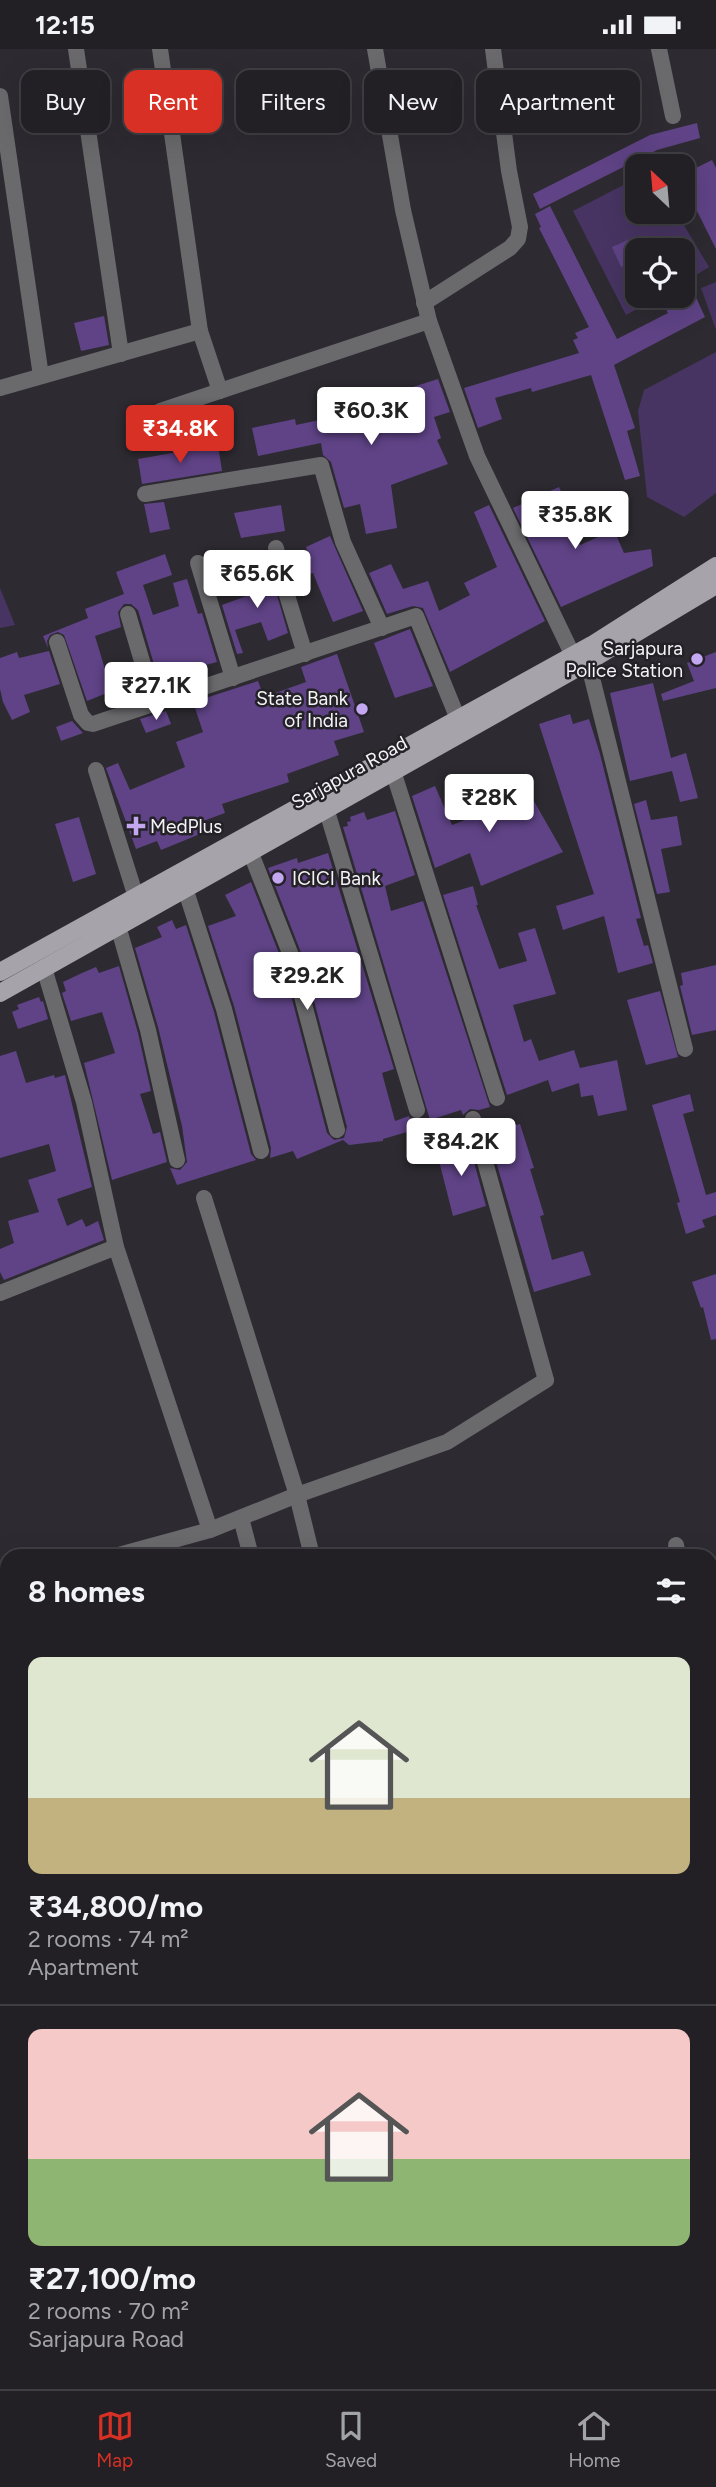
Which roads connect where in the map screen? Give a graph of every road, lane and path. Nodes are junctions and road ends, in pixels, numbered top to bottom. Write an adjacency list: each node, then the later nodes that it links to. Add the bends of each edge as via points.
1 (76, 49): 11 (street)
2 (160, 49): 10 (street)
3 (375, 49): 8 (street)
4 (493, 49): 8 (street, via 519,239)
5 (659, 49): 7 (street)
6 (0, 96): 12 (street)
7 (673, 116)
8 (424, 303): 9 (street)
9 (429, 321): 14 (street); 25 (street, via 477,456)
10 (200, 331): 11 (street); 14 (street)
11 (121, 354): 12 (street)
12 (41, 376): 13 (street)
13 (0, 388)
14 (220, 391): 15 (street)
15 (160, 411)
16 (145, 494): 22 (street, via 321,465 343,542)
17 (276, 548): 24 (street)
18 (198, 563): 26 (street)
19 (716, 566): 25 (main road, Sarjapura Road)
20 (716, 585): 25 (main road, Sarjapura Road)
21 (128, 614): 27 (street)
22 (382, 628): 24 (street); 28 (street, via 416,616)
23 (57, 642): 27 (street, via 81,715 88,723 99,724)
24 (305, 654): 26 (street)
25 (580, 662): 28 (main road, Sarjapura Road); 29 (main road, Sarjapura Road); 41 (street)
26 (233, 678): 27 (street)
27 (155, 705)
28 (458, 719): 29 (main road, Sarjapura Road)
29 (430, 742): 31 (main road, Sarjapura Road); 33 (main road, Sarjapura Road)
30 (96, 770): 36 (street)
31 (393, 771): 32 (main road, Sarjapura Road); 42 (street)
32 (326, 809): 33 (main road, Sarjapura Road); 43 (street)
33 (299, 815): 34 (main road, Sarjapura Road); 36 (main road, Sarjapura Road)
34 (250, 851): 35 (main road, Sarjapura Road); 45 (street, via 292,958)
35 (186, 888): 37 (main road, Sarjapura Road); 46 (street)
36 (136, 897): 38 (main road, Sarjapura Road)
37 (118, 926): 38 (main road, Sarjapura Road); 47 (street, via 148,1030)
38 (37, 965): 39 (main road, Sarjapura Road); 40 (main road, Sarjapura Road); 49 (street, via 84,1102)
39 (0, 972)
40 (0, 993)
41 (685, 1049)
42 (497, 1098)
43 (417, 1111)
44 (473, 1119): 51 (street, via 547,1380 447,1442)
45 (337, 1130)
46 (261, 1151)
47 (177, 1160)
48 (204, 1198): 51 (street)
49 (116, 1247): 50 (street); 53 (street)
50 (0, 1293)
51 (297, 1495): 52 (street); 56 (street)
52 (241, 1518): 53 (street); 55 (street)
53 (210, 1530): 54 (street)
54 (141, 1549)
55 (249, 1549)
56 (310, 1549)

